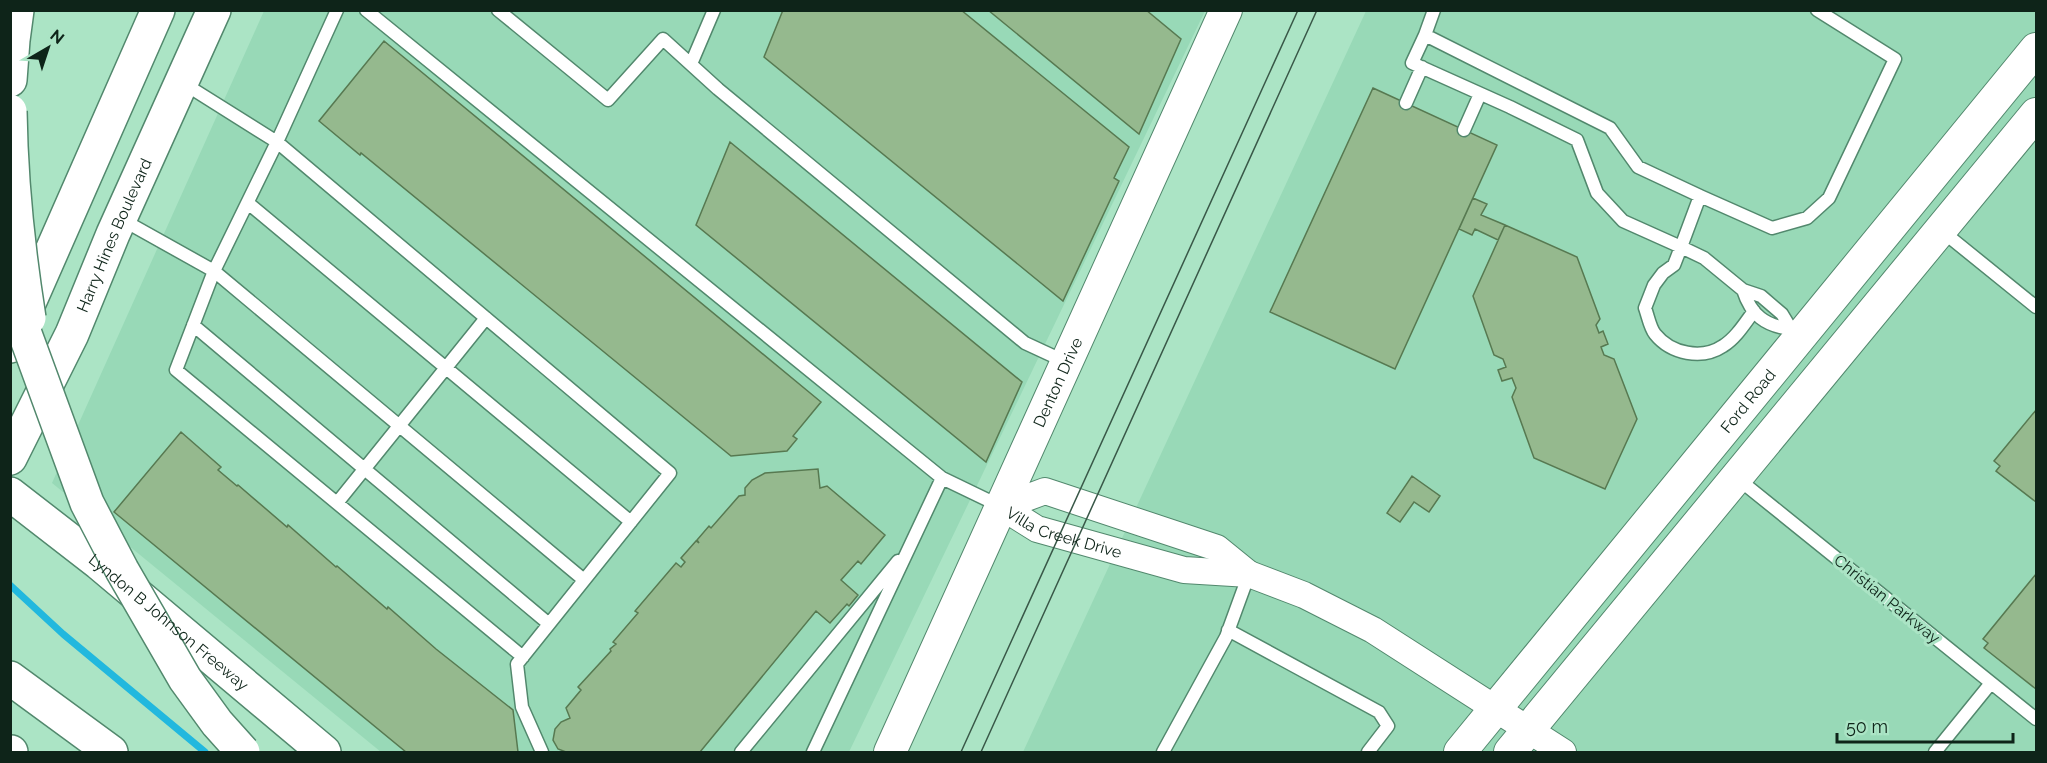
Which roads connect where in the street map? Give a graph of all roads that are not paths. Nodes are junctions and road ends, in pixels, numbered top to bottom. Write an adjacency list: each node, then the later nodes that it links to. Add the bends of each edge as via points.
1 (17, 10): 16 (main road)
2 (158, 10): 13 (main road)
3 (214, 10): 17 (main road, Harry Hines Boulevard)
4 (337, 10): 23 (lane)
5 (366, 10): 45 (lane)
6 (498, 10): 14 (lane, via 608,100 663,39)
7 (714, 10): 14 (lane)
8 (1226, 10): 39 (street, Denton Drive)
9 (1434, 10): 11 (lane)
10 (1817, 10): 24 (lane, via 1895,59 1829,198 1807,218 1772,228)
11 (1425, 35): 15 (lane, via 1412,63); 24 (lane, via 1610,128 1638,167)
12 (2037, 49): 26 (street, Ford Road)
13 (136, 60): 17 (main road); 38 (main road)
14 (691, 64): 39 (lane, via 1025,343)
15 (1422, 67): 18 (lane); 19 (lane)
16 (10, 80)
17 (182, 82): 23 (lane); 27 (main road, Harry Hines Boulevard)
18 (1480, 94): 22 (lane); 29 (lane, via 1577,140 1597,193 1623,221)
19 (1406, 103)
20 (10, 111): 38 (main road, bridge)
21 (2037, 114): 28 (street)
22 (1464, 130)
23 (277, 142): 25 (lane); 35 (lane)
24 (1700, 196): 29 (lane)
25 (248, 203): 30 (lane); 41 (lane)
26 (1910, 204): 28 (street); 37 (street, Ford Road)
27 (120, 219): 30 (lane); 43 (main road, Harry Hines Boulevard, via 72,333)
28 (1941, 230): 33 (lane); 40 (street)
29 (1681, 247): 31 (lane, via 1704,258); 34 (lane, via 1674,265 1654,285 1645,308 1654,334 1686,354 1706,354 1739,332)
30 (214, 271): 36 (lane); 42 (lane)
31 (1743, 290): 34 (lane); 37 (lane, via 1761,296)
32 (10, 293): 38 (main road, bridge)
33 (2037, 307)
34 (1754, 311): 37 (lane, via 1773,327)
35 (486, 318): 41 (lane); 50 (lane, via 670,473)
36 (193, 325): 44 (lane); 48 (lane, via 176,370)
37 (1796, 333): 40 (street); 59 (street, Ford Road)
38 (23, 352): 63 (main road, bridge, via 87,503 122,570 185,679)
39 (1067, 363): 49 (street, Denton Drive)
40 (1832, 363): 46 (street)
41 (446, 368): 42 (lane); 50 (lane)
42 (399, 426): 44 (lane); 53 (lane)
43 (10, 458)
44 (364, 469): 48 (lane); 54 (lane)
45 (942, 478): 49 (lane); 51 (lane)
46 (1737, 478): 58 (lane, Christian Parkway); 61 (street)
47 (10, 494): 64 (main road, Lyndon B Johnson Freeway, via 99,563)
48 (336, 503): 56 (lane)
49 (1002, 507): 52 (street, Villa Creek Drive, via 1037,529 1184,570); 52 (street, Villa Creek Drive, via 1046,490 1217,548); 68 (street, Denton Drive)
50 (631, 522): 53 (lane)
51 (910, 546): 66 (lane); 67 (lane)
52 (1249, 574): 55 (lane); 59 (street, Villa Creek Drive, via 1304,595 1373,630)
53 (584, 580): 54 (lane)
54 (549, 624): 56 (lane)
55 (1228, 630): 69 (lane); 70 (lane, via 1379,712 1388,726)
56 (523, 657): 65 (lane, via 517,664 522,706)
57 (10, 678): 62 (main road)
58 (1991, 683): 60 (lane, Christian Parkway); 73 (lane)
59 (1497, 710): 61 (street, Villa Creek Drive); 71 (street, Ford Road)
60 (2037, 719)
61 (1519, 742): 72 (street, Villa Creek Drive)
62 (111, 753)
63 (243, 753)
64 (324, 753)
65 (542, 753)
66 (741, 753)
67 (813, 753)
68 (890, 753)
69 (1163, 753)
70 (1368, 753)
71 (1460, 753)
72 (1563, 753)
73 (1935, 753)

